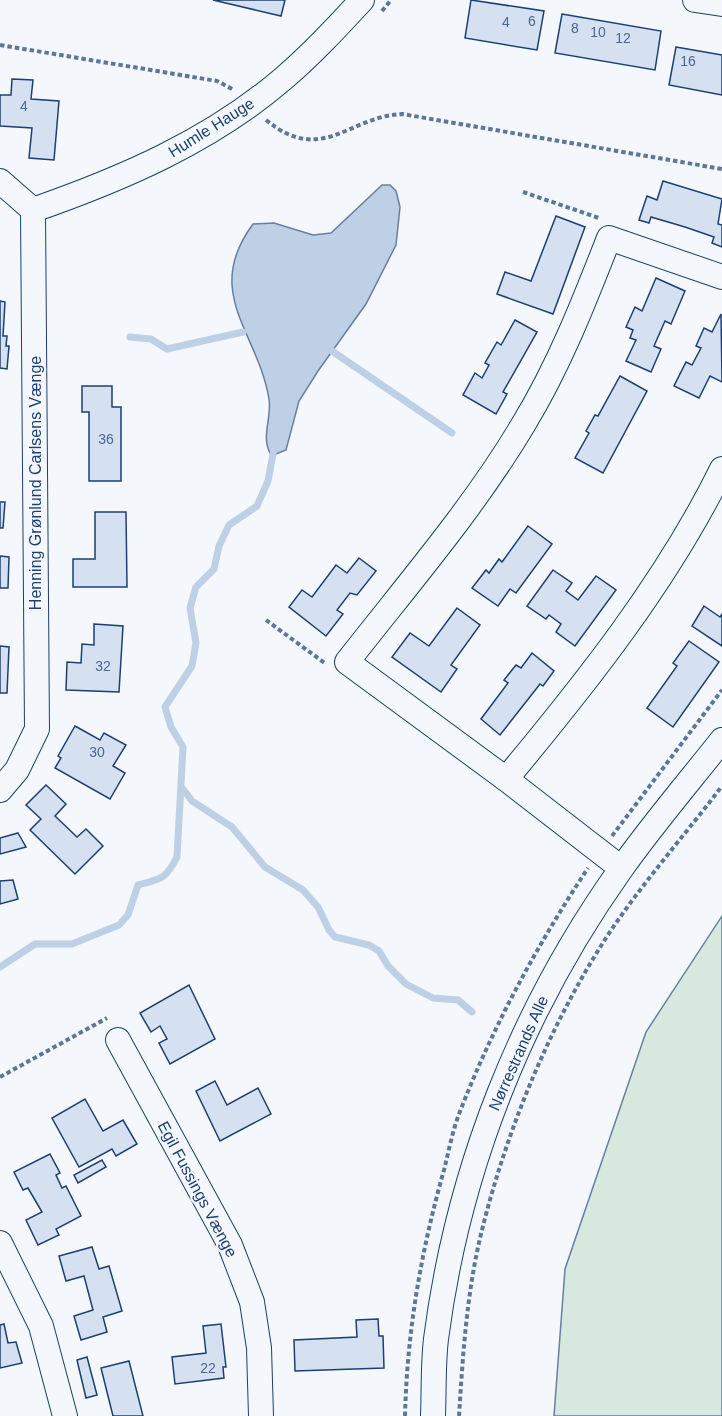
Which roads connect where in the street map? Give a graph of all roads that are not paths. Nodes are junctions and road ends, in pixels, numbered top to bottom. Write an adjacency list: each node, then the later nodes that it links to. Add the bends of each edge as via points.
1 (362, 0): 5 (street, Humle Hauge, via 282,80 241,92 220,125 153,163)
2 (695, 0): 3 (street)
3 (722, 4)
4 (0, 181): 5 (street)
5 (33, 210): 10 (street, Henning Grønlund Carlsens Vænge, via 37,729 17,770)
6 (722, 278): 9 (street, via 609,238 577,321 524,423 479,493 347,662)
7 (722, 469): 9 (street, via 703,507 625,627)
8 (722, 740): 11 (street, Nørrestrands Alle)
9 (506, 779): 11 (street)
10 (0, 790)
11 (621, 868): 16 (street, Nørrestrands Alle, via 529,1020 487,1121 456,1227 436,1340)
12 (118, 1040): 15 (street, Egil Fussings Vænge, via 238,1264 252,1302 259,1348)
13 (0, 1242): 14 (street, via 41,1326)
14 (65, 1416)
15 (261, 1416)
16 (433, 1416)

